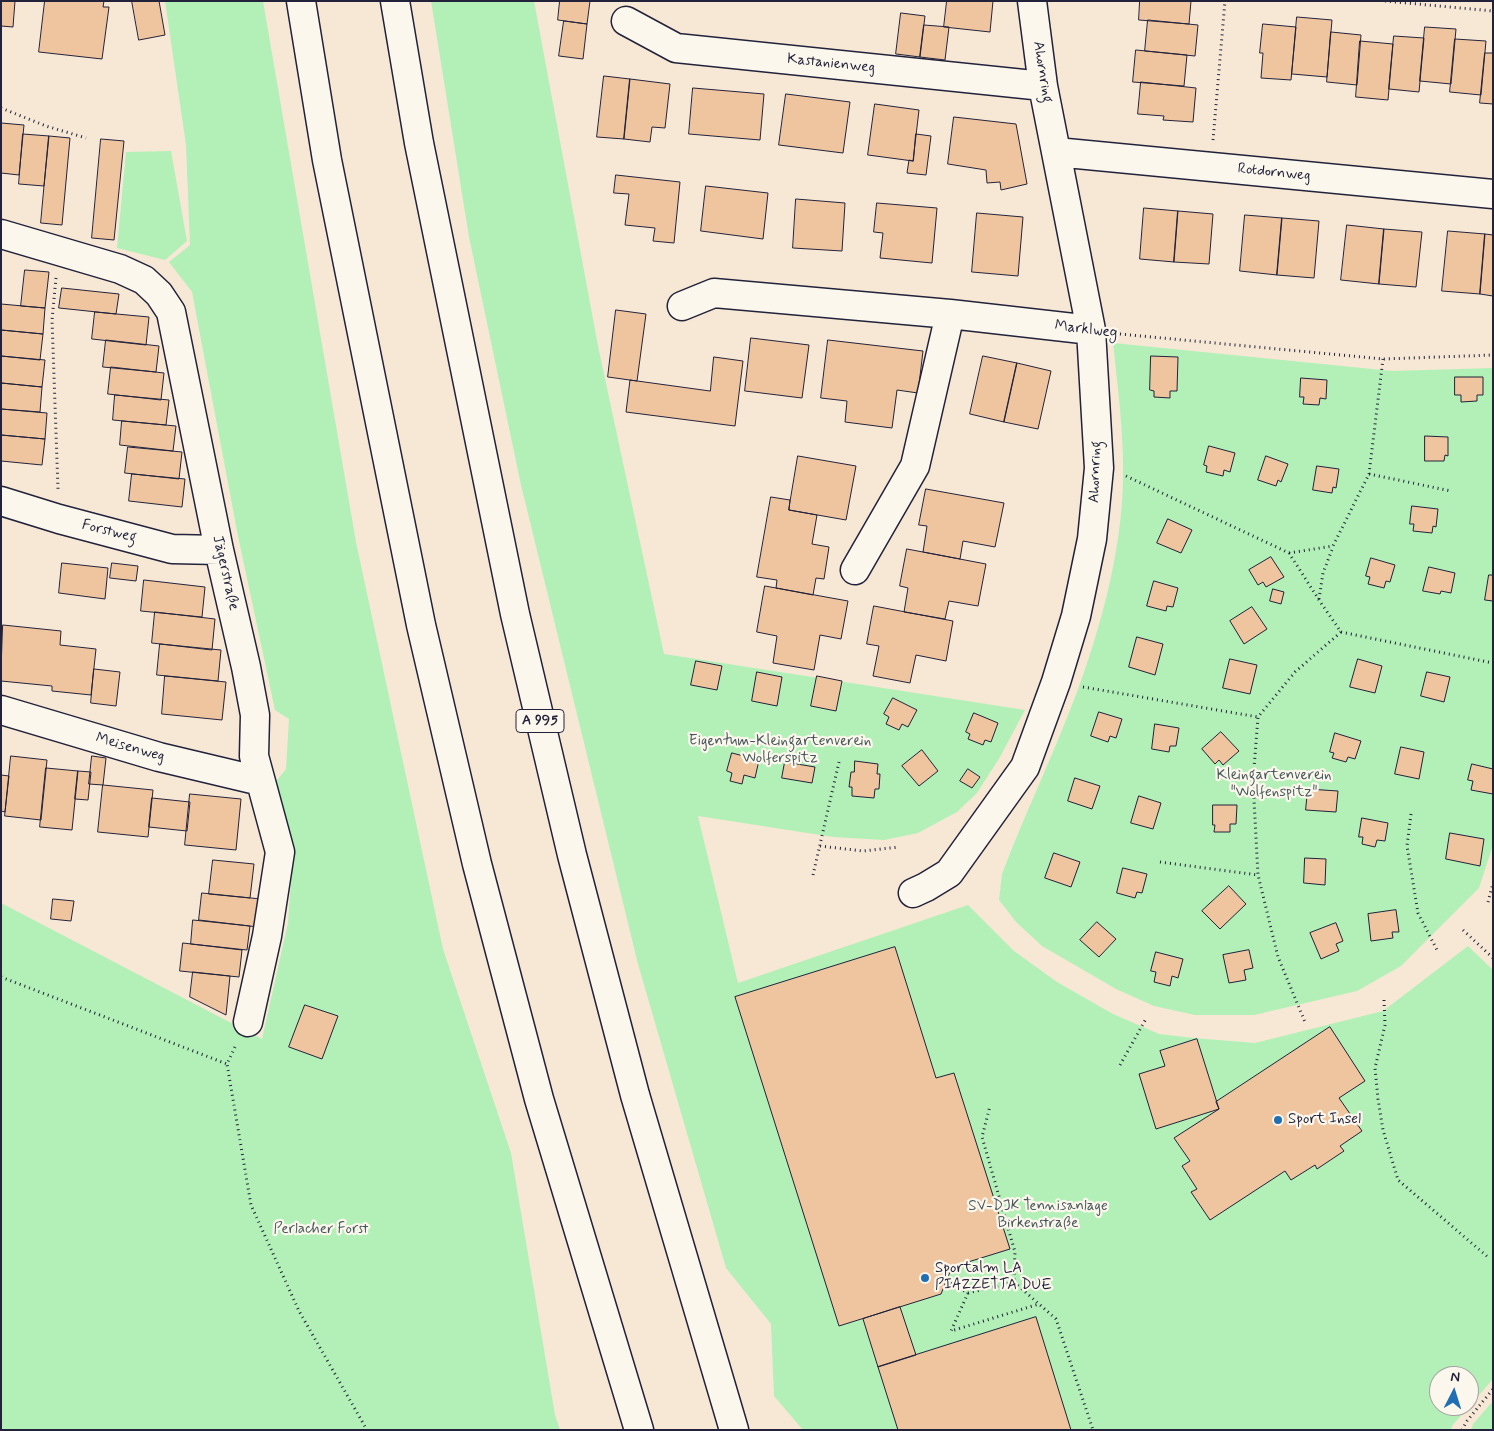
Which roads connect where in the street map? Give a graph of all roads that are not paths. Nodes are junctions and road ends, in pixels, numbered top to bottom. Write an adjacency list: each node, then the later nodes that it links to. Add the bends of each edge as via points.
1 (301, 1): 19 (main road, via 328,160 421,626 477,864 539,1099)
2 (395, 1): 20 (main road, A 995, via 419,143 511,595 569,846 635,1095)
3 (1032, 1): 5 (main road, Ahornring)
4 (626, 21): 5 (main road, Kastanienweg, via 676,48)
5 (1043, 86): 6 (main road, Ahornring)
6 (1056, 152): 7 (main road, Rotdornweg); 11 (main road, Ahornring)
7 (1493, 194)
8 (1, 234): 13 (main road, Jägerstraße, via 120,269 144,280 159,294 171,312)
9 (682, 306): 10 (main road, Marklweg, via 714,293)
10 (950, 314): 11 (main road, Marklweg); 14 (main road, via 915,466)
11 (1091, 330): 17 (main road, Ahornring, via 1099,468 1092,539 1078,607 1056,682 1025,767 949,873)
12 (1, 500): 13 (main road, Forstweg, via 59,519 172,548)
13 (219, 550): 16 (main road, Jägerstraße, via 255,715 254,756)
14 (855, 570)
15 (1, 710): 16 (main road, Meisenweg, via 159,757)
16 (260, 781): 18 (main road, Jägerstraße, via 280,852 267,936)
17 (913, 893)
18 (248, 1022)
19 (639, 1430)
20 (734, 1430)

